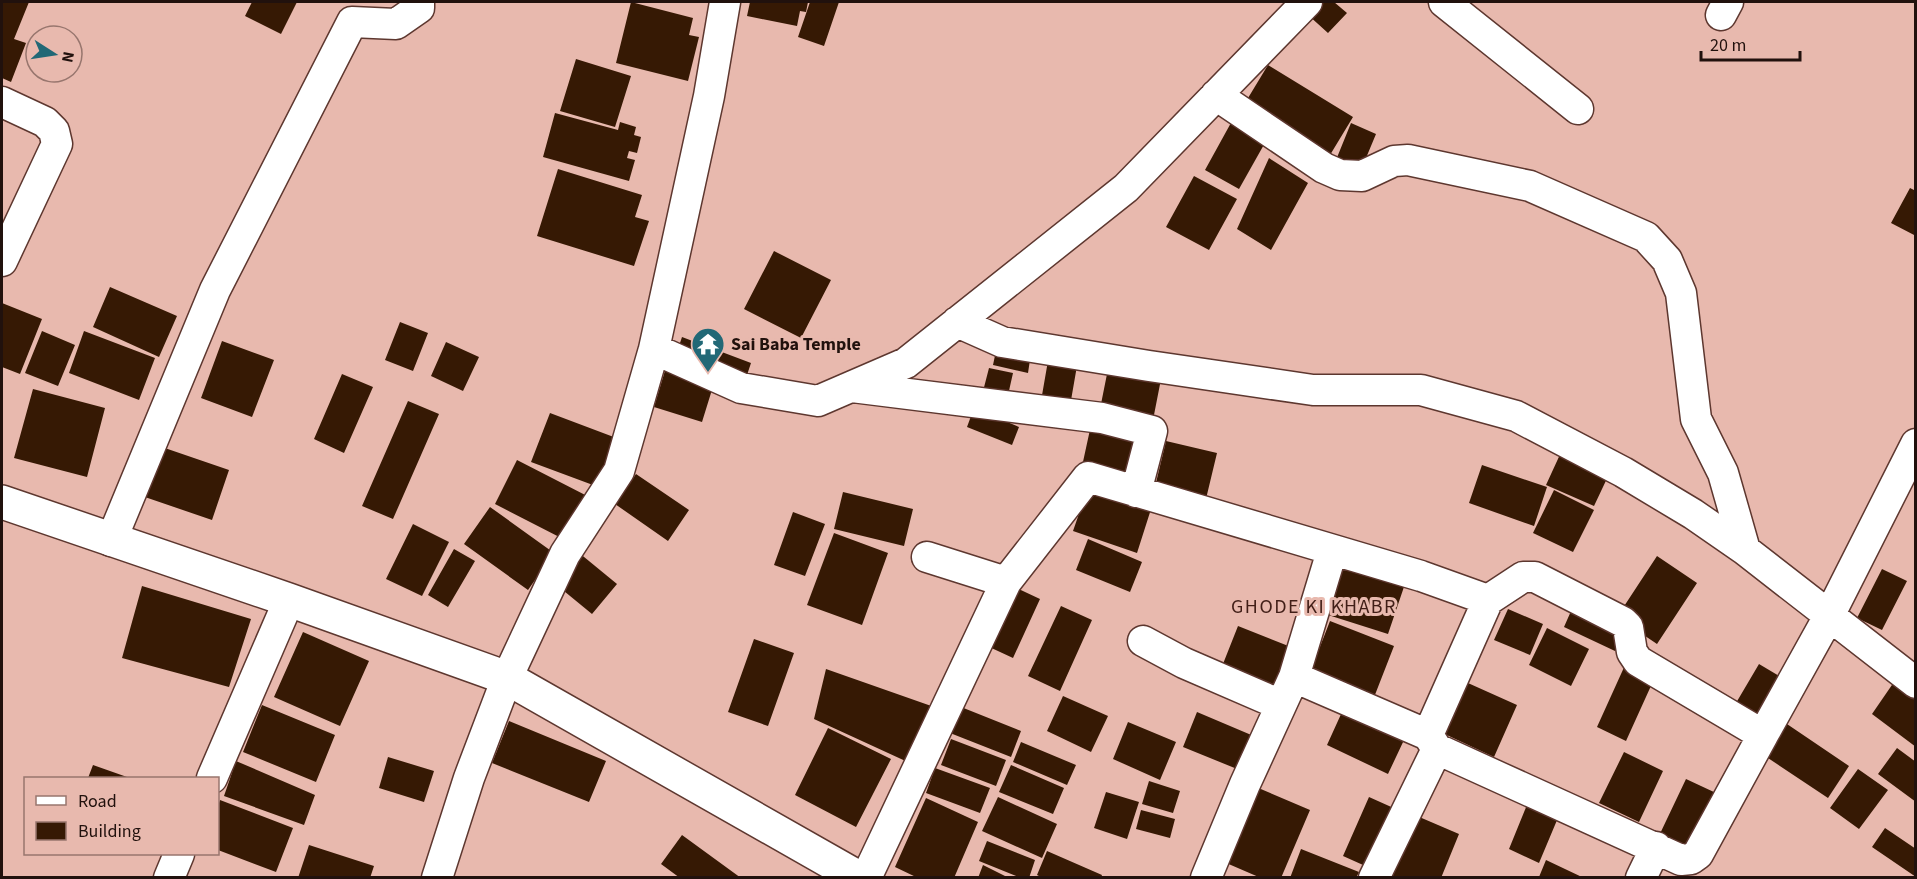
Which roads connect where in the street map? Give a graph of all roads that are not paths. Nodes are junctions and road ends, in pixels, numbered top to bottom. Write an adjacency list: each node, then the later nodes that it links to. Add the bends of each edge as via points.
1 (418, 2): 15 (street, via 419,8 396,24 352,22 215,290)
2 (725, 2): 10 (street, via 709,96)
3 (1307, 2): 5 (street)
4 (1444, 2): 7 (street)
5 (1216, 95): 9 (street, via 1126,188); 16 (street, via 1340,175 1362,176 1394,161 1408,160 1530,186 1646,237 1668,260 1681,292 1696,419 1723,473)
6 (2, 102): 8 (street, via 45,122 54,131 57,144)
7 (1578, 108)
8 (2, 261)
9 (957, 322): 11 (street, via 906,363); 16 (street, via 1013,344 1313,390 1421,390 1516,416 1623,472)
10 (654, 349): 11 (street, via 741,388 818,401); 25 (street, via 619,471 565,554)
11 (852, 387): 13 (street, via 1102,418 1152,431)
12 (1916, 444): 22 (street)
13 (1136, 492): 17 (street); 19 (street, via 1088,477)
14 (2, 502): 15 (street)
15 (111, 541): 20 (street)
16 (1745, 550): 22 (street)
17 (1332, 551): 21 (street); 24 (street)
18 (927, 557): 19 (street)
19 (1006, 582): 36 (street)
20 (289, 600): 25 (street); 30 (street)
21 (1488, 600): 28 (street, via 1523,577 1547,582 1623,622 1638,661); 29 (street)
22 (1829, 616): 26 (street); 28 (street)
23 (1143, 641): 27 (street)
24 (1294, 677): 27 (street); 29 (street)
25 (507, 678): 34 (street); 35 (street)
26 (1916, 683)
27 (1281, 705): 37 (street)
28 (1763, 735): 31 (street, via 1698,854 1681,860)
29 (1433, 742): 31 (street); 38 (street)
30 (212, 777)
31 (1656, 847): 39 (street)
32 (179, 855): 33 (street)
33 (169, 878)
34 (437, 878)
35 (859, 878)
36 (866, 878)
37 (1206, 878)
38 (1374, 878)
39 (1641, 878)

